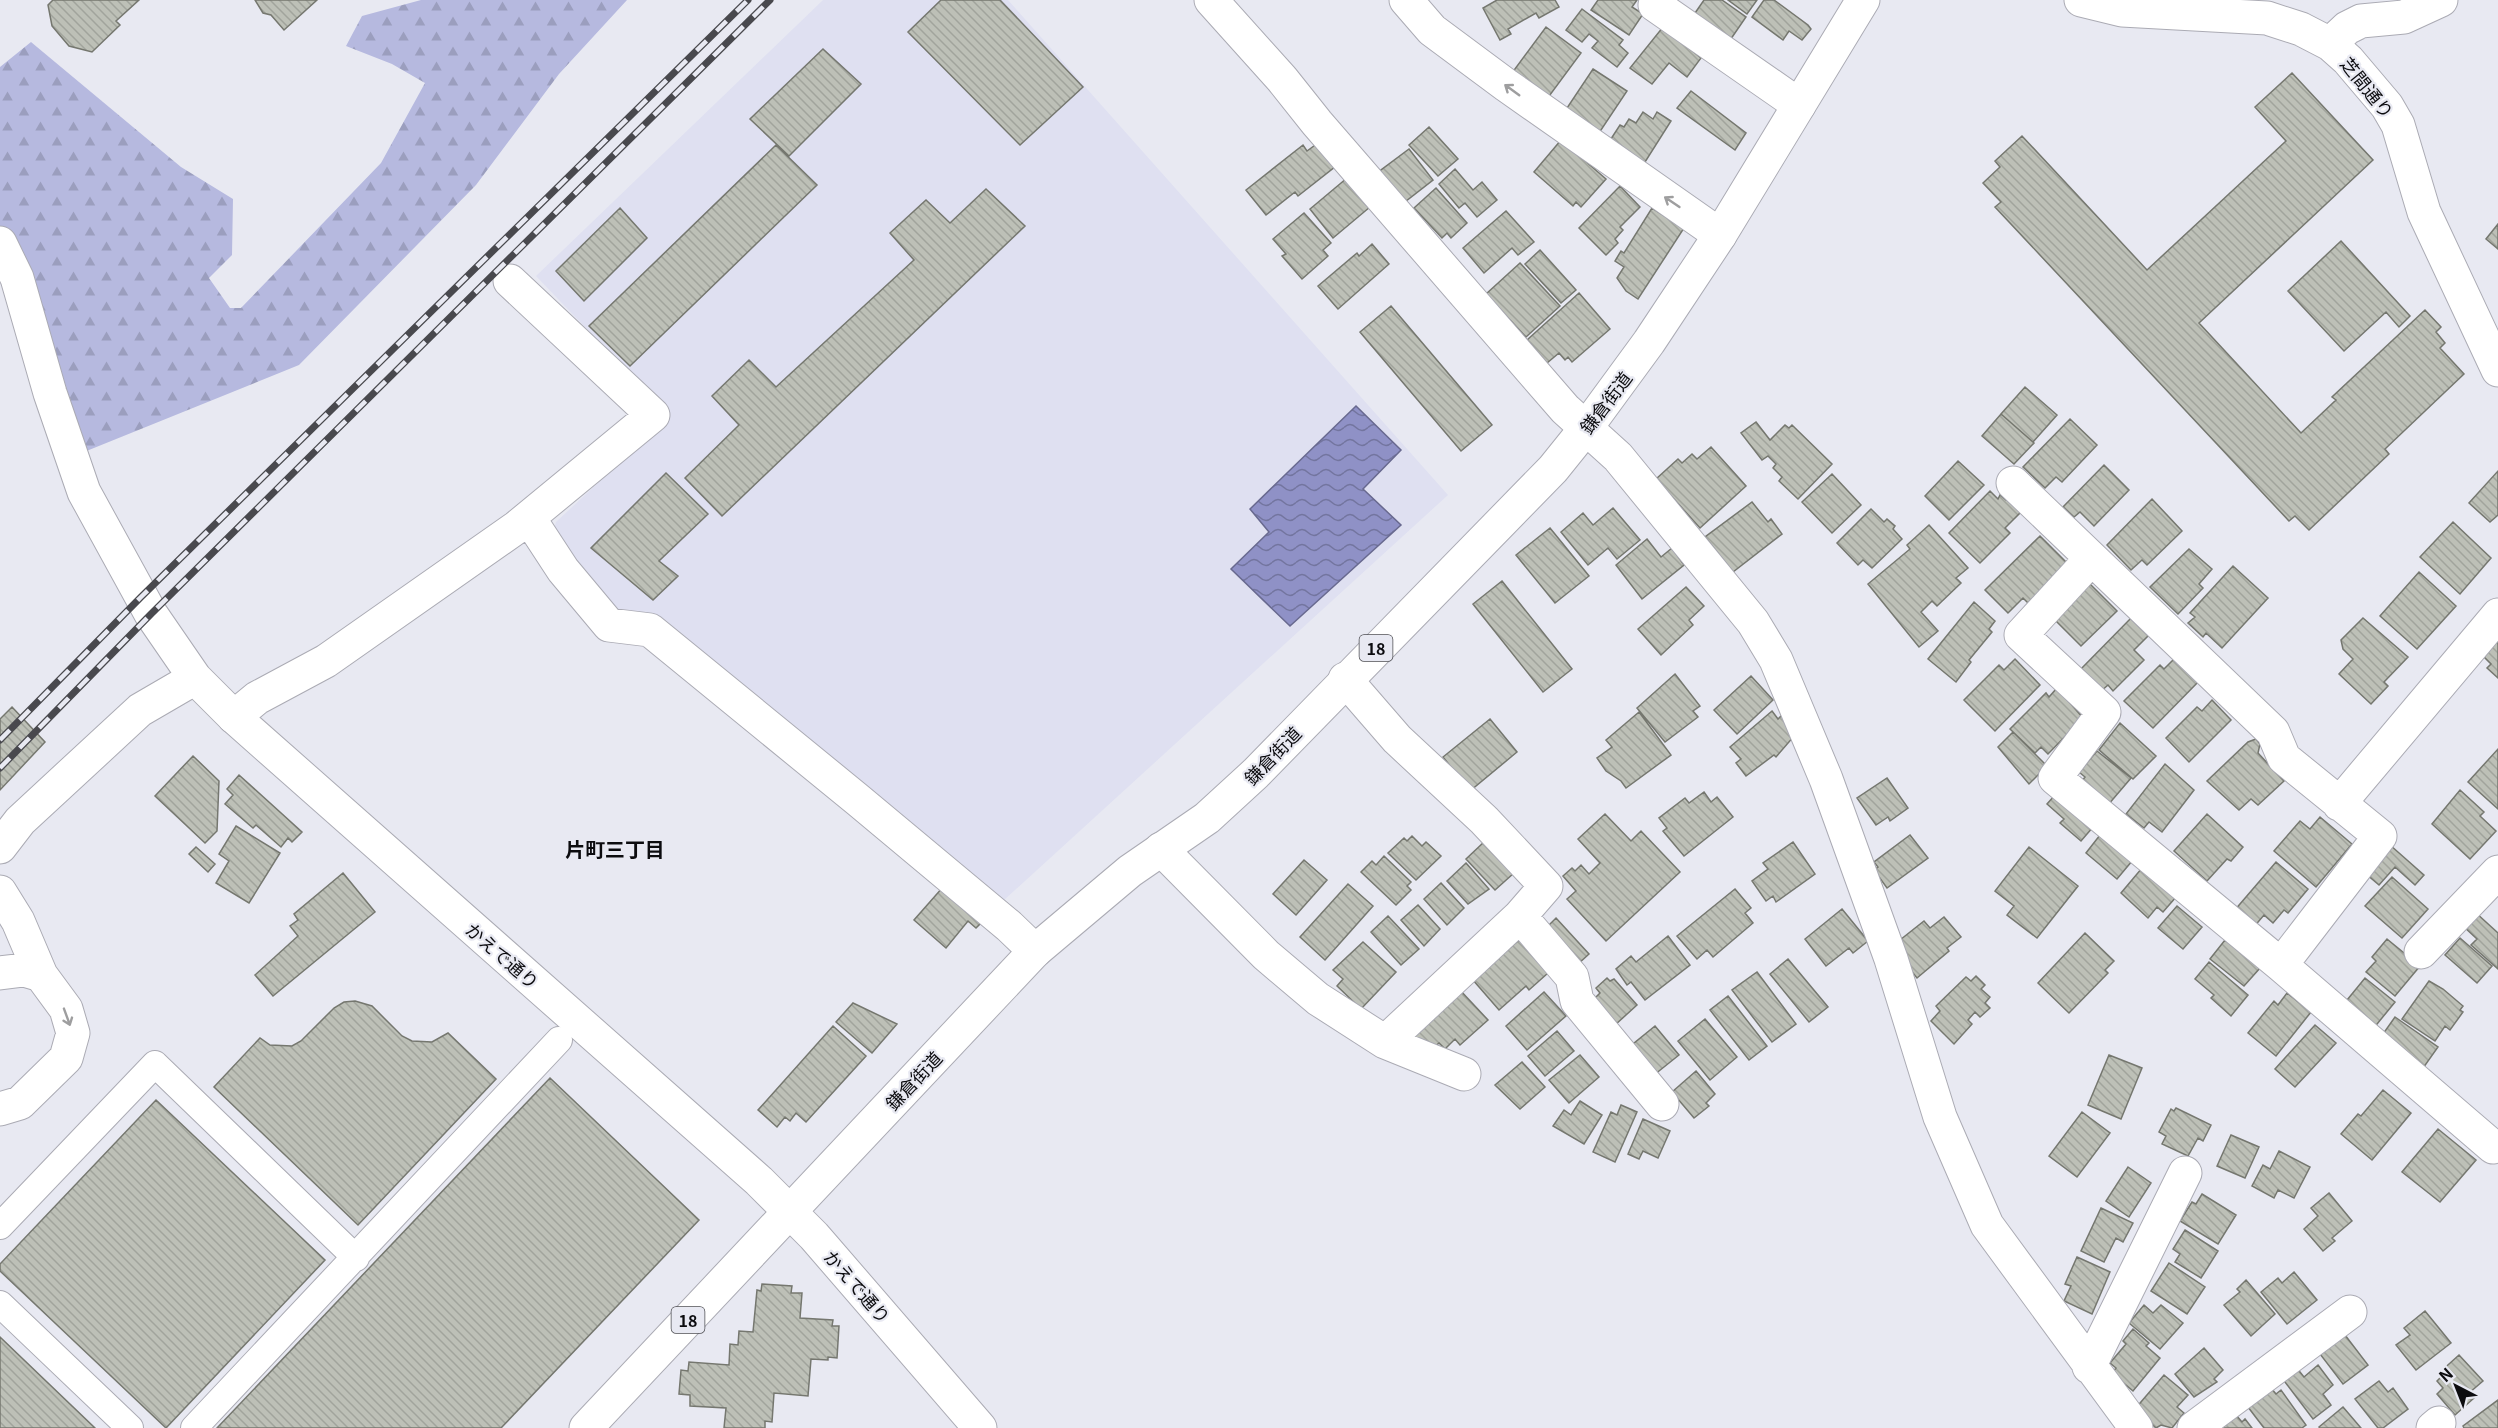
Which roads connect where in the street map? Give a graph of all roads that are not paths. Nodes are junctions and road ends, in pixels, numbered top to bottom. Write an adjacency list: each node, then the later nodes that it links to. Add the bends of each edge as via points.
1 (1211, 0): 13 (street, via 1557,400)
2 (1406, 0): 9 (street, one-way to 2, via 1506,86 1432,30)
3 (1863, 0): 8 (street, 鎌倉街道 / 18)
4 (2081, 0): 7 (street, 芝間通り, via 2122,10 2267,18)
5 (2442, 0): 7 (street, via 2404,17 2361,21)
6 (1655, 5): 8 (street)
7 (2330, 44): 12 (street, 芝間通り, via 2366,79 2398,125 2424,212)
8 (1799, 105): 9 (street, 鎌倉街道 / 18)
9 (1720, 235): 13 (street, 鎌倉街道 / 18)
10 (0, 243): 18 (street, かえで通り, via 17,278 84,492 146,605)
11 (510, 281): 15 (street, via 653,415)
12 (2498, 370)
13 (1586, 428): 19 (street, 鎌倉街道 / 18, via 1553,469); 44 (street, via 1648,492 1753,622 1776,660 1826,779 1879,925 1940,1118 1987,1225)
14 (2013, 483): 16 (street)
15 (529, 518): 20 (street, via 326,661 257,698); 27 (street, via 563,570 609,625 650,630 1010,926)
16 (2091, 558): 21 (street, via 2273,732 2284,758); 29 (street, via 2021,635 2104,712 2055,778)
17 (2498, 615): 21 (street)
18 (195, 678): 20 (street, かえで通り); 22 (street, via 140,710 20,821)
19 (1345, 679): 23 (street, 鎌倉街道 / 18, via 1256,773 1207,818); 26 (street, via 1397,739 1484,820 1546,886)
20 (234, 717): 39 (street, かえで通り)
21 (2339, 804): 29 (street, via 2380,836)
22 (0, 847)
23 (1161, 849): 27 (street, 鎌倉街道 / 18, via 1072,917); 33 (street, via 1266,955 1318,999)
24 (2498, 872): 28 (street)
25 (0, 892): 31 (street, via 18,921)
26 (1520, 916): 33 (street); 35 (street, via 1572,977 1577,1001)
27 (1035, 951): 39 (street, 鎌倉街道 / 18)
28 (2421, 952)
29 (2281, 965): 37 (street)
30 (0, 973): 31 (street, via 24,970)
31 (41, 975): 36 (street, one-way to 36, via 66,1010 73,1033 66,1058 20,1103)
32 (559, 1040): 41 (street)
33 (1385, 1042): 34 (street)
34 (1464, 1074)
35 (1662, 1104)
36 (0, 1108)
37 (2493, 1147)
38 (2185, 1173): 44 (street)
39 (790, 1213): 47 (street, 鎌倉街道 / 18); 48 (street, かえで通り)
40 (0, 1226): 41 (street, via 155,1064)
41 (356, 1258): 46 (street)
42 (0, 1304): 45 (street)
43 (2350, 1312): 50 (street)
44 (2089, 1367): 49 (street)
45 (130, 1428)
46 (194, 1428)
47 (586, 1428)
48 (980, 1428)
49 (2136, 1428)
50 (2194, 1428)

